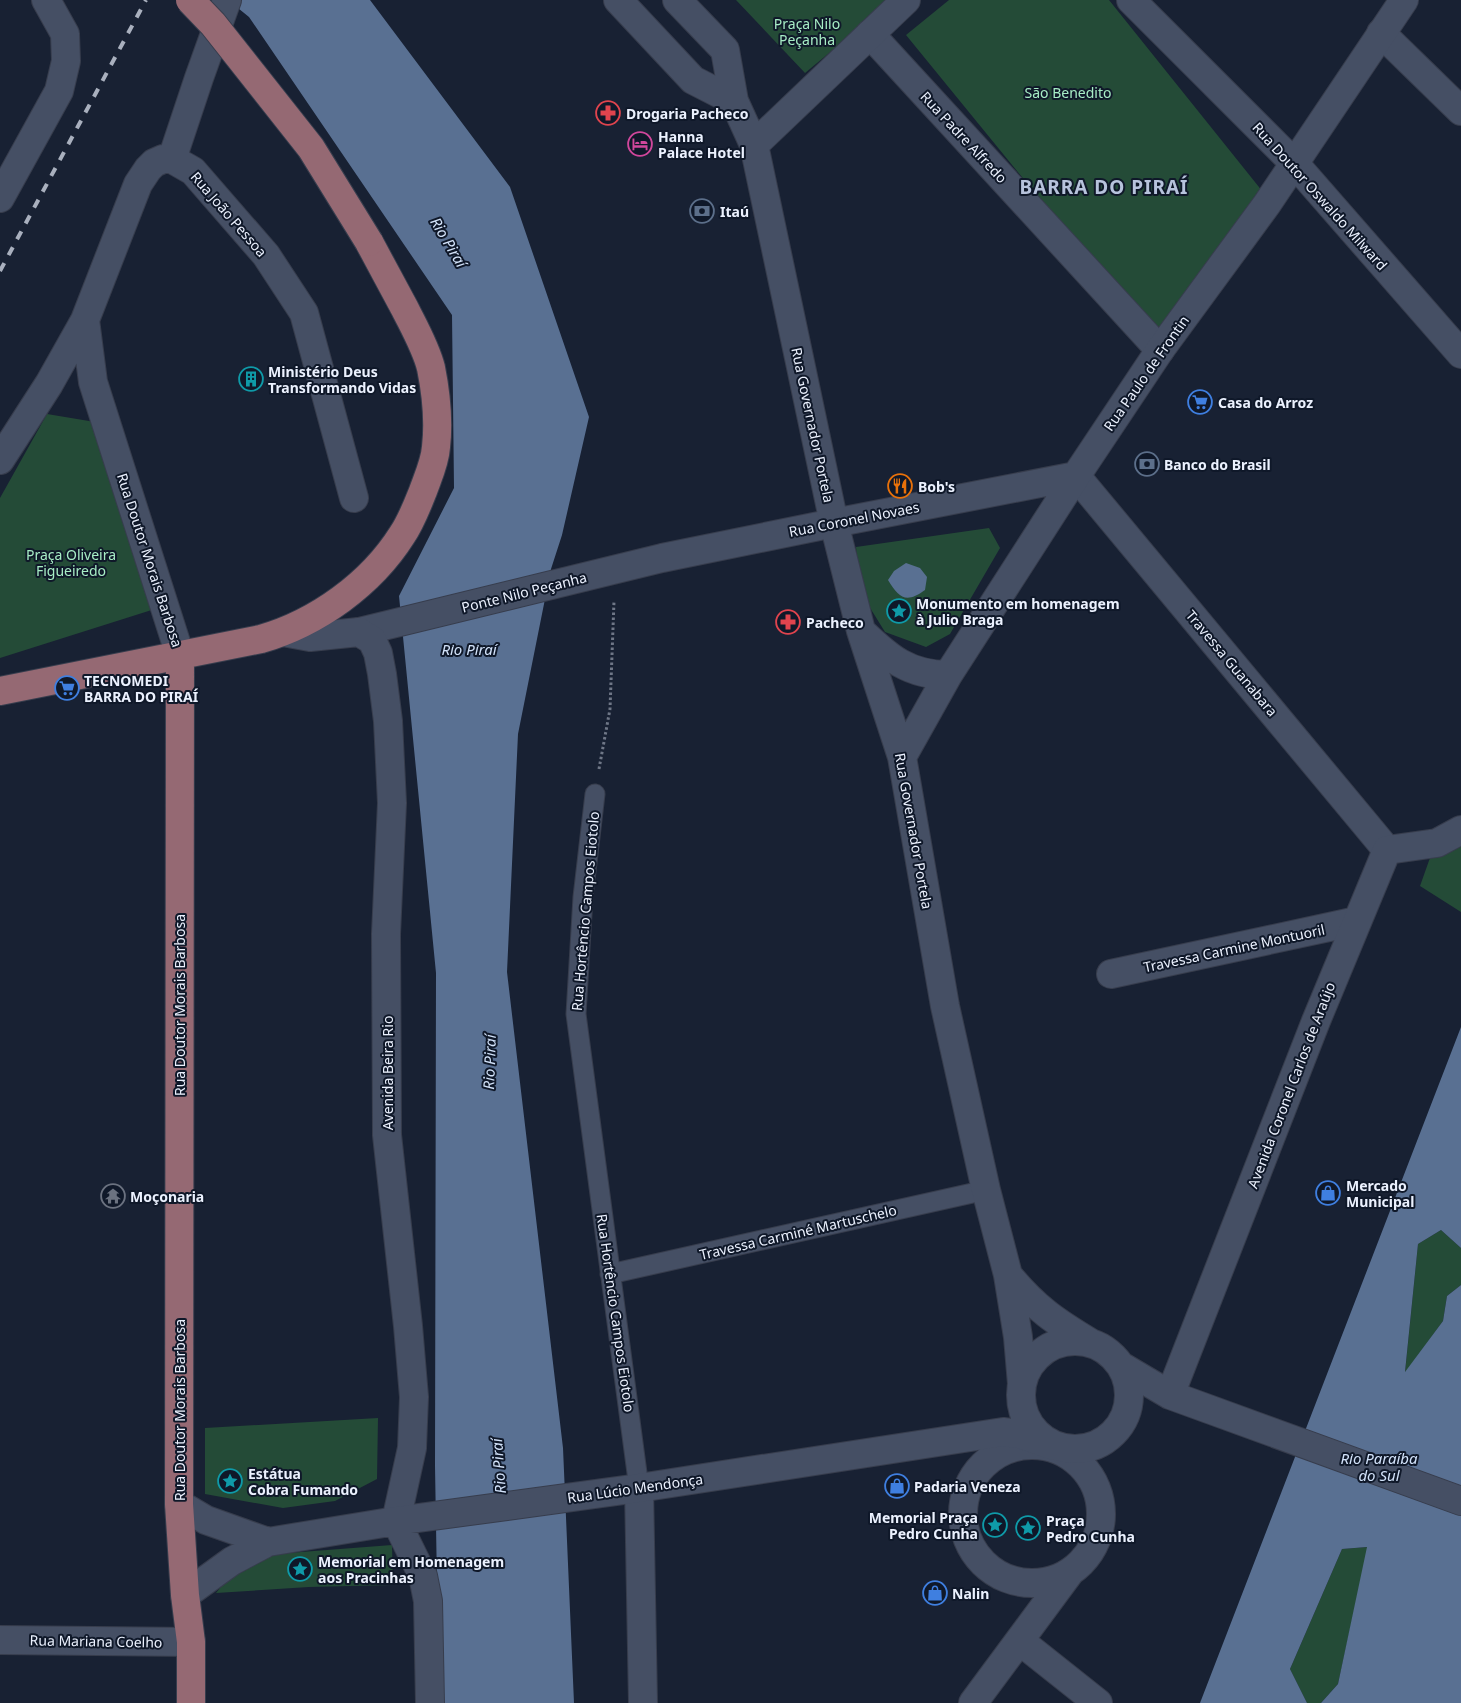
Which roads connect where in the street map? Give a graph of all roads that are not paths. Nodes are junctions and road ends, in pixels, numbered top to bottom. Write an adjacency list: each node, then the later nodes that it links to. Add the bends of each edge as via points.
1 (46, 0): 16 (street, via 65,34 66,61 58,91)
2 (190, 0): 28 (main road, bridge, via 214,24 311,148 369,242 416,330 430,366 436,396 436,448 417,506 403,534 388,555 348,594)
3 (227, 0): 14 (street)
4 (618, 0): 11 (street, via 693,80)
5 (677, 0): 11 (street, Rua Governador Portela, via 724,50)
6 (906, 0): 10 (street)
7 (1131, 0): 15 (street, Rua Doutor Oswaldo Milward)
8 (1404, 0): 9 (street, Rua Paulo de Frontin)
9 (1381, 33): 12 (street); 15 (street, Rua Paulo de Frontin)
10 (870, 34): 13 (street); 18 (street, Rua Padre Alfredo)
11 (734, 101): 13 (street, Rua Governador Portela)
12 (1461, 111)
13 (754, 145): 25 (street, Rua Governador Portela)
14 (172, 159): 17 (street, via 154,163 138,184); 24 (street, Rua João Pessoa, via 193,171 266,255 304,313)
15 (1295, 164): 18 (street, Rua Paulo de Frontin); 19 (street, Rua Doutor Oswaldo Milward)
16 (0, 198)
17 (85, 320): 20 (street, Rua Doutor Morais Barbosa); 21 (street)
18 (1160, 350): 23 (street, Rua Paulo de Frontin)
19 (1461, 354)
20 (93, 382): 21 (street); 30 (street, Rua Doutor Morais Barbosa)
21 (49, 384): 22 (street)
22 (0, 460)
23 (1076, 476): 25 (street, Rua Coronel Novaes); 31 (street, Rua Paulo de Frontin); 36 (street, Travessa Guanabara)
24 (354, 498)
25 (834, 523): 26 (street, Rua Coronel Novaes); 27 (street, Rua Governador Portela)
26 (662, 558): 29 (street, Ponte Nilo Peçanha)
27 (861, 631): 31 (street, via 898,664 920,673); 33 (street, Rua Governador Portela)
28 (283, 632): 29 (street, via 310,637); 30 (main road)
29 (358, 632): 52 (street, Avenida Beira Rio, via 372,640 378,653 388,721 392,794 386,934 387,1135 414,1397)
30 (180, 655): 32 (main road); 51 (main road, Rua Doutor Morais Barbosa)
31 (948, 675): 33 (street, Rua Paulo de Frontin)
32 (0, 691)
33 (902, 757): 39 (street, Rua Governador Portela, via 945,1006)
34 (595, 794): 40 (lane, Rua Hortêncio Campos Eiotolo, via 583,897 576,1014)
35 (1461, 830): 36 (street, via 1437,843)
36 (1388, 850): 37 (street, Avenida Coronel Carlos de Araújo)
37 (1357, 920): 38 (street, Travessa Carmine Montuoril); 45 (street, Avenida Coronel Carlos de Araújo)
38 (1111, 974)
39 (986, 1190): 40 (lane, Travessa Carminé Martuschelo); 41 (street, Rua Governador Portela)
40 (610, 1274): 49 (lane, Rua Hortêncio Campos Eiotolo)
41 (1008, 1275): 42 (street, Rua Governador Portela, via 1038,1308); 44 (street, Rua Governador Portela, via 1018,1337)
42 (1092, 1344): 43 (street, via 1109,1353); 44 (street, via 1074,1341 1056,1344 1040,1354 1028,1367)
43 (1121, 1366): 45 (street); 46 (street, via 1128,1382 1130,1399)
44 (1021, 1393): 47 (street, via 1016,1417); 48 (street, via 1026,1420)
45 (1170, 1395): 46 (street, via 1156,1397); 50 (street)
46 (1126, 1416): 48 (street, via 1117,1431 1103,1442 1088,1448)
47 (1003, 1432): 48 (street, Rua Lúcio Mendonça); 49 (street, Rua Lúcio Mendonça)
48 (1054, 1446): 54 (street, via 1073,1457 1088,1473 1099,1493 1102,1516 1098,1538 1087,1557); 54 (street, via 1031,1444 1010,1447 987,1461 966,1490 962,1510 964,1531 973,1551 987,1567 1005,1578 1027,1583 1042,1582)
49 (627, 1489): 52 (street, Rua Lúcio Mendonça); 61 (street)
50 (1461, 1501)
51 (178, 1504): 53 (street, via 206,1520); 55 (main road, Rua Doutor Morais Barbosa)
52 (404, 1520): 53 (street, Rua Lúcio Mendonça); 60 (street, via 428,1601)
53 (268, 1542): 55 (street, via 232,1561)
54 (1070, 1572): 57 (street)
55 (185, 1595): 58 (main road, Rua Doutor Morais Barbosa)
56 (0, 1640): 58 (street, Rua Mariana Coelho)
57 (1020, 1641): 62 (street); 63 (street)
58 (191, 1642): 59 (main road, Rua Doutor Morais Barbosa)
59 (191, 1703)
60 (430, 1703)
61 (643, 1703)
62 (973, 1703)
63 (1098, 1703)

